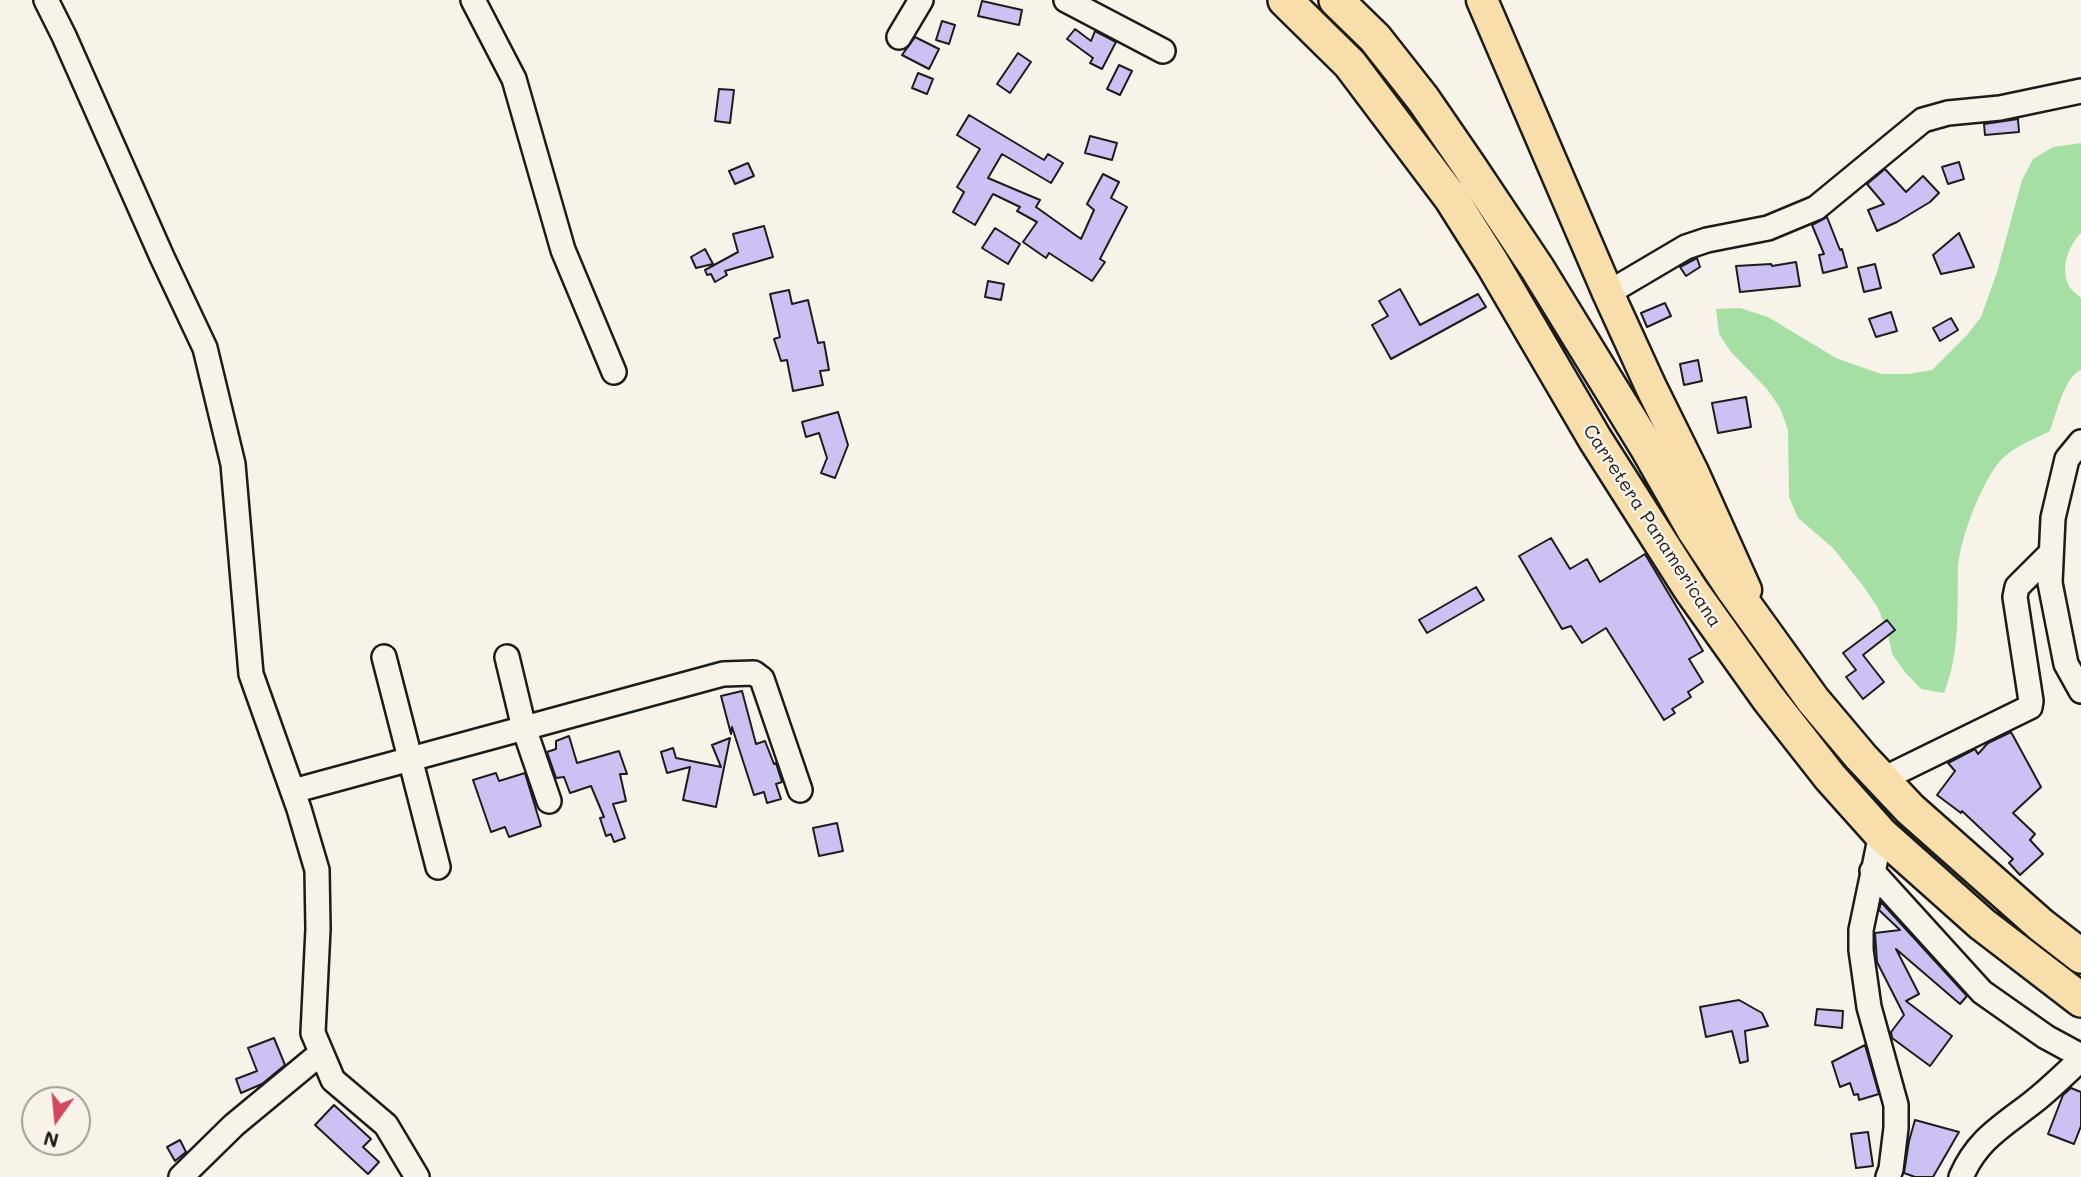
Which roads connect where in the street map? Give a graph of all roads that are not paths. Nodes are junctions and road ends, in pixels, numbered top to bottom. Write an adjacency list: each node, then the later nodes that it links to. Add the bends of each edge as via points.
1 (46, 0): 23 (street, via 205,348 233,464 251,674)
2 (473, 0): 12 (street, via 514,79 563,250)
3 (921, 0): 8 (street)
4 (1066, 0): 9 (street)
5 (1285, 0): 25 (highway, Carretera Panamericana, via 1350,64 1451,198 1601,450 1691,590 1768,698)
6 (1336, 0): 15 (highway, Carretera Panamericana, via 1375,38 1469,166 1544,279 1694,530)
7 (1482, 0): 11 (main road)
8 (900, 37)
9 (1163, 51)
10 (2081, 91): 11 (street, via 1923,120 1816,208 1768,228 1686,247)
11 (1608, 293): 15 (main road)
12 (614, 372)
13 (2081, 442): 14 (street, via 2067,459 2053,518)
14 (2051, 553): 18 (street, via 2050,583 2066,664); 21 (street, via 2017,587 2015,597 2029,707)
15 (1764, 632): 21 (highway, Carretera Panamericana, via 1813,700)
16 (384, 657): 20 (street)
17 (507, 657): 19 (street)
18 (2081, 691)
19 (524, 728): 20 (street); 22 (street, via 723,674 754,673 762,679); 24 (street)
20 (409, 760): 23 (street); 26 (street)
21 (1883, 779): 28 (highway, Carretera Panamericana, via 1910,809)
22 (800, 790)
23 (293, 791): 30 (street, via 317,870 313,1033)
24 (549, 801)
25 (1881, 834): 27 (street); 29 (highway, Carretera Panamericana, via 1982,924)
26 (438, 867)
27 (1872, 871): 31 (street, via 1982,992); 34 (street, via 1861,950 1869,1007 1896,1105)
28 (2081, 956)
29 (2081, 1000)
30 (321, 1053): 32 (street, via 234,1125); 33 (street, via 332,1080 386,1125)
31 (2081, 1058): 35 (street, via 1994,1131 1969,1158)
32 (181, 1177)
33 (417, 1177)
34 (1888, 1177)
35 (1961, 1177)

